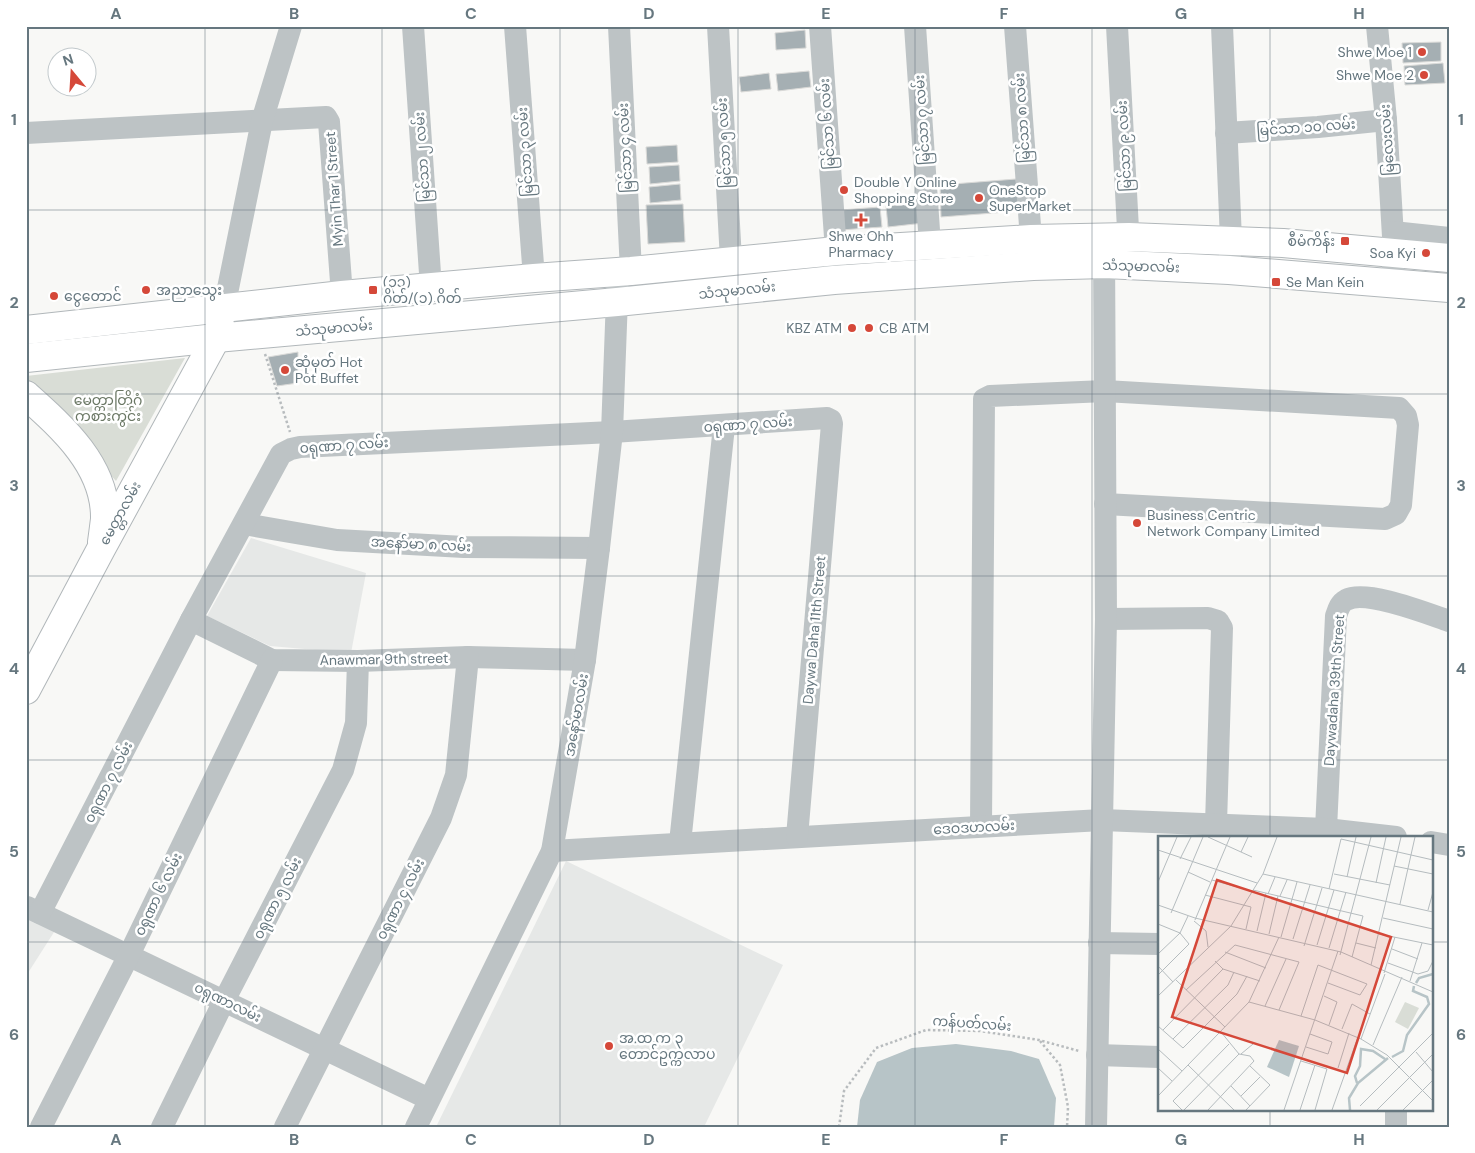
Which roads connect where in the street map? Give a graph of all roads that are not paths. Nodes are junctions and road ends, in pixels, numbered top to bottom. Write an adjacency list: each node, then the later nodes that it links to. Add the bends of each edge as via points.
1 (291, 26): 13 (street)
2 (413, 26): 30 (street, မြင်သာ ၂ လမ်း)
3 (515, 26): 27 (street, မြင်သာ ၃ လမ်း)
4 (619, 26): 26 (street, မြင်သာ ၄ လမ်း)
5 (718, 26): 24 (street, မြင်သာ ၅ လမ်း)
6 (820, 26): 21 (street, မြင်သာ ၆ လမ်း)
7 (915, 26): 20 (street, မြင်သာ ၇ လမ်း)
8 (1015, 26): 17 (street, မြင်သာ ၈ လမ်း)
9 (1117, 26): 22 (street, မြင်သာ ၉ လမ်း)
10 (1222, 26): 15 (street)
11 (1377, 26): 12 (street, မြလေးလမ်း)
12 (1386, 120): 15 (street, မြင်သာ ၁၀ လမ်း); 19 (street, မြလေးလမ်း)
13 (262, 121): 14 (street); 32 (street, Myin Thar 1 Street, via 326,117 329,120); 34 (street)
14 (26, 133)
15 (1226, 133): 18 (street)
16 (1449, 238): 19 (street)
17 (1031, 239): 20 (main road, သံသုမာလမ်း); 22 (main road, သံသုမာလမ်း)
18 (1231, 240): 19 (main road, သံသုမာလမ်း); 22 (main road, သံသုမာလမ်း); 25 (street)
19 (1393, 243): 23 (main road, သံသုမာလမ်း); 29 (street, မြလေးလမ်း)
20 (930, 244): 21 (main road, သံသုမာလမ်း)
21 (836, 251): 24 (main road, သံသုမာလမ်း); 28 (street, မြင်သာ ၆ လမ်း)
22 (1117, 252): 25 (main road, သံသုမာလမ်း); 28 (main road, သံသုမာလမ်း, via 1015,267); 39 (street, မြင်သာ ၉ လမ်း)
23 (1449, 258)
24 (731, 260): 26 (main road, သံသုမာလမ်း)
25 (1229, 270): 29 (main road, သံသုမာလမ်း)
26 (625, 271): 27 (main road, သံသုမာလမ်း); 33 (street, အနော်မာလမ်း)
27 (534, 278): 30 (main road, သံသုမာလမ်း)
28 (834, 280): 33 (main road, သံသုမာလမ်း)
29 (1392, 282): 31 (main road, သံသုမာလမ်း)
30 (437, 288): 32 (main road, သံသုမာလမ်း); 35 (main road)
31 (1449, 288)
32 (342, 296): 34 (main road, သံသုမာလမ်း)
33 (617, 302): 35 (main road, သံသုမာလမ်း); 43 (street, အနော်မာလမ်း)
34 (224, 308): 36 (main road, သံသုမာလမ်း); 37 (main road, မေတ္တာလမ်း)
35 (444, 318): 37 (main road, သံသုမာလမ်း)
36 (26, 330)
37 (216, 338): 38 (main road, သံသုမာလမ်း); 47 (main road, မေတ္တာလမ်း)
38 (26, 358)
39 (1105, 391): 44 (street, မြင်သာ ၉ လမ်း); 44 (street, via 1399,408 1408,425 1402,505 1396,514 1385,519); 58 (street, via 990,396 984,399)
40 (26, 396): 47 (main road, via 80,448 99,483 104,519)
41 (832, 424): 42 (street, ၀ရုဏာ ၇ လမ်း, via 827,418); 61 (street, Daywa Daha 11th Street)
42 (724, 426): 43 (street, ၀ရုဏာ ၇ လမ်း); 63 (street)
43 (612, 432): 45 (street, ၀ရုဏာ ၇ လမ်း, via 295,448 281,454); 46 (street, အနော်မာလမ်း)
44 (1106, 504): 48 (street, မြင်သာ ၉ လမ်း)
45 (244, 524): 46 (street, အနော်မာ ၈ လမ်း, via 337,540 464,547); 49 (street, ၀ရုဏာ ၇ လမ်း)
46 (599, 548): 53 (street, အနော်မာလမ်း)
47 (101, 549): 55 (main road, မေတ္တာလမ်း)
48 (1106, 619): 56 (street, မြင်သာ ၉ လမ်း); 57 (street, via 1208,618 1218,621 1222,628)
49 (191, 620): 52 (street, Anawmar 9th street); 66 (street, ၀ရုဏာ ၇ လမ်း)
50 (1449, 621): 59 (street, Daywadaha 39th Street, via 1395,603 1364,597 1346,600 1339,607)
51 (468, 657): 53 (street, Anawmar 9th street); 54 (street, Anawmar 9th street); 71 (street, ၀ရုဏာ ၄ လမ်း, via 456,775 441,818)
52 (272, 660): 54 (street, Anawmar 9th street); 69 (street, ၀ရုဏာ ၆ လမ်း)
53 (585, 660): 65 (street, အနော်မာလမ်း)
54 (358, 661): 70 (street, ၀ရုဏာ ၅ လမ်း, via 356,723 343,770)
55 (26, 690)
56 (1102, 820): 57 (street, ဒေဝဒဟလမ်း); 58 (street, ဒေဝဒဟလမ်း); 67 (street, မြင်သာ ၉ လမ်း)
57 (1216, 824): 59 (street, ဒေဝဒဟလမ်း)
58 (981, 826): 61 (street, ဒေဝဒဟလမ်း)
59 (1326, 829): 60 (street, ဒေဝဒဟလမ်း)
60 (1386, 836)
61 (798, 837): 63 (street, ဒေဝဒဟလမ်း)
62 (1432, 842): 64 (street)
63 (680, 843): 65 (street, ဒေဝဒဟလမ်း)
64 (1449, 845)
65 (552, 851): 74 (street, အနော်မာလမ်း)
66 (33, 910): 69 (street, ၀ရုဏာလမ်း)
67 (1099, 943): 68 (street); 72 (street, မြင်သာ ၉ လမ်း)
68 (1158, 944)
69 (129, 955): 70 (street, ၀ရုဏာလမ်း); 76 (street, ၀ရုဏာ ၆ လမ်း)
70 (224, 1001): 71 (street, ၀ရုဏာလမ်း); 77 (street, ၀ရုဏာ ၅ လမ်း)
71 (325, 1049): 74 (street, ၀ရုဏာလမ်း); 78 (street, ၀ရုဏာ ၄ လမ်း)
72 (1097, 1055): 73 (street); 80 (street, မြင်သာ ၉ လမ်း)
73 (1158, 1057)
74 (430, 1099): 79 (street, အနော်မာလမ်း)
75 (1396, 1110): 81 (street)
76 (41, 1127)
77 (162, 1127)
78 (285, 1127)
79 (416, 1127)
80 (1096, 1127)
81 (1396, 1127)

